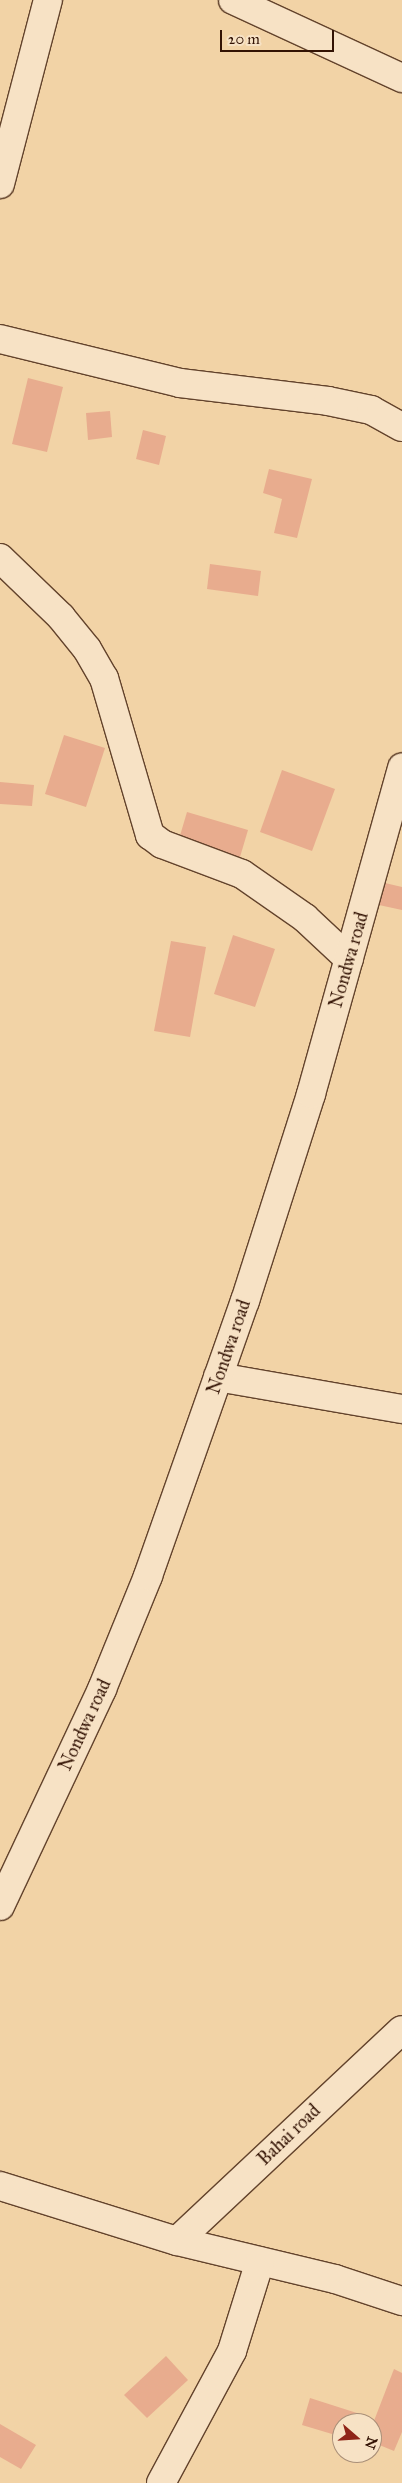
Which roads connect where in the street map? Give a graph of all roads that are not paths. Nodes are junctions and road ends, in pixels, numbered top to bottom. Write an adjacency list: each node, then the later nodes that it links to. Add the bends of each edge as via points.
1 (48, 0): 4 (street)
2 (233, 0): 3 (street)
3 (402, 78)
4 (0, 184)
5 (0, 339): 6 (street, via 180,383 328,400 371,410)
6 (402, 427)
7 (0, 558): 9 (street, via 61,617 87,649 104,678 150,835 162,844 242,874 305,918)
8 (402, 767): 9 (street, Nondwa road)
9 (349, 959): 10 (street, Nondwa road, via 311,1094)
10 (218, 1377): 11 (street); 12 (street, Nondwa road, via 148,1576 102,1689)
11 (402, 1409)
12 (0, 1906)
13 (402, 2030): 15 (street, Bahai road)
14 (0, 2186): 15 (street)
15 (177, 2242): 16 (street)
16 (260, 2261): 17 (street, via 335,2279); 18 (street, via 232,2351)
17 (402, 2301)
18 (161, 2483)

